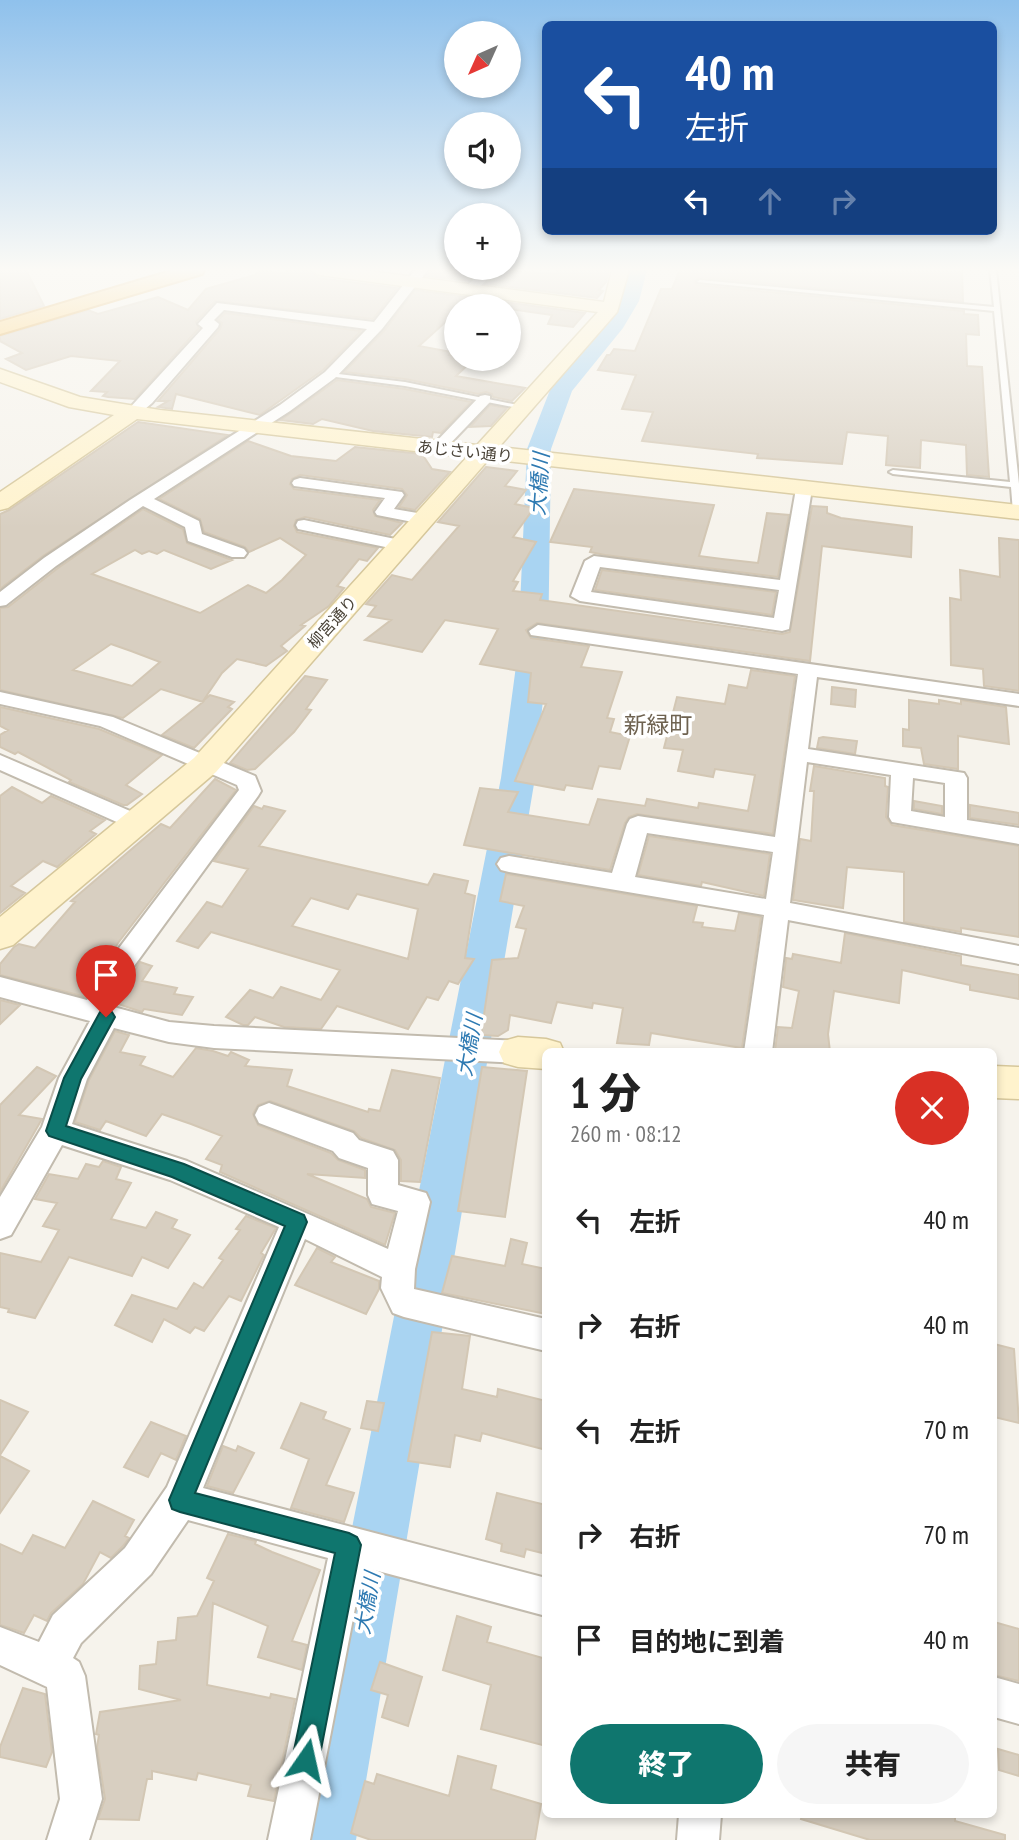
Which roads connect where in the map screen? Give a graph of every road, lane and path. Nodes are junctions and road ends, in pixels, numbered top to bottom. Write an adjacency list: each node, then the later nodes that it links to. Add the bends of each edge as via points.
1 (185, 356): 9 (street)
2 (349, 356): 6 (street)
3 (568, 356): 8 (street, 柳宮通り)
4 (1003, 356): 15 (lane)
5 (0, 375): 9 (street, あじさい通り, via 76,403)
6 (330, 376): 7 (lane); 10 (street)
7 (485, 399): 8 (lane); 11 (street)
8 (523, 407): 12 (street, 柳宮通り)
9 (133, 412): 10 (street, あじさい通り); 18 (street)
10 (255, 426): 11 (street, あじさい通り); 17 (street)
11 (438, 448): 12 (street, あじさい通り)
12 (482, 453): 16 (street, あじさい通り); 20 (street, 柳宮通り)
13 (893, 472): 15 (lane)
14 (300, 484): 20 (street, via 396,495 383,512)
15 (1016, 485): 19 (lane)
16 (804, 489): 19 (street, あじさい通り); 24 (street)
17 (142, 499): 23 (street, via 193,525 194,537); 25 (street)
18 (0, 503)
19 (1018, 512)
20 (423, 519): 22 (street, 柳宮通り)
21 (304, 525): 22 (street)
22 (400, 545): 31 (street, 柳宮通り)
23 (238, 553)
24 (788, 586): 24 (street, via 782,625 580,596 594,561)
25 (0, 601)
26 (538, 631): 27 (street)
27 (808, 669): 29 (street); 30 (street)
28 (0, 698): 31 (street, via 106,721)
29 (1019, 700)
30 (797, 754): 33 (street); 38 (street)
31 (205, 765): 35 (street, 柳宮通り); 45 (street, via 247,780 250,792 125,959)
32 (10, 767): 34 (street); 35 (street)
33 (902, 770): 36 (street, via 956,778); 36 (street, via 900,817)
34 (0, 784)
35 (136, 822): 42 (street, 柳宮通り)
36 (956, 826): 37 (street)
37 (1019, 836)
38 (785, 846): 40 (street, via 638,824); 41 (street)
39 (509, 864): 40 (street)
40 (621, 883): 41 (street)
41 (777, 909): 43 (street); 46 (street)
42 (0, 936)
43 (1019, 955)
44 (0, 987): 45 (street)
45 (100, 1014): 47 (street, via 170,1032 214,1037); 51 (street)
46 (759, 1048)
47 (532, 1053)
48 (997, 1082): 49 (street)
49 (1019, 1083)
50 (269, 1115): 54 (street, via 383,1160 383,1195 415,1202)
51 (55, 1131): 52 (street, via 177,1170); 53 (street)
52 (297, 1222): 54 (street); 56 (street)
53 (0, 1225)
54 (399, 1269): 55 (street, via 397,1288 404,1302)
55 (542, 1334)
56 (180, 1500): 57 (street); 60 (street, via 138,1561 67,1629)
57 (349, 1545): 58 (street); 65 (street)
58 (542, 1596)
59 (0, 1646): 60 (street)
60 (48, 1665): 64 (street, via 65,1676 81,1799)
61 (997, 1698): 62 (street)
62 (1019, 1704)
63 (700, 1818): 66 (street)
64 (68, 1840)
65 (289, 1840)
66 (698, 1840)

